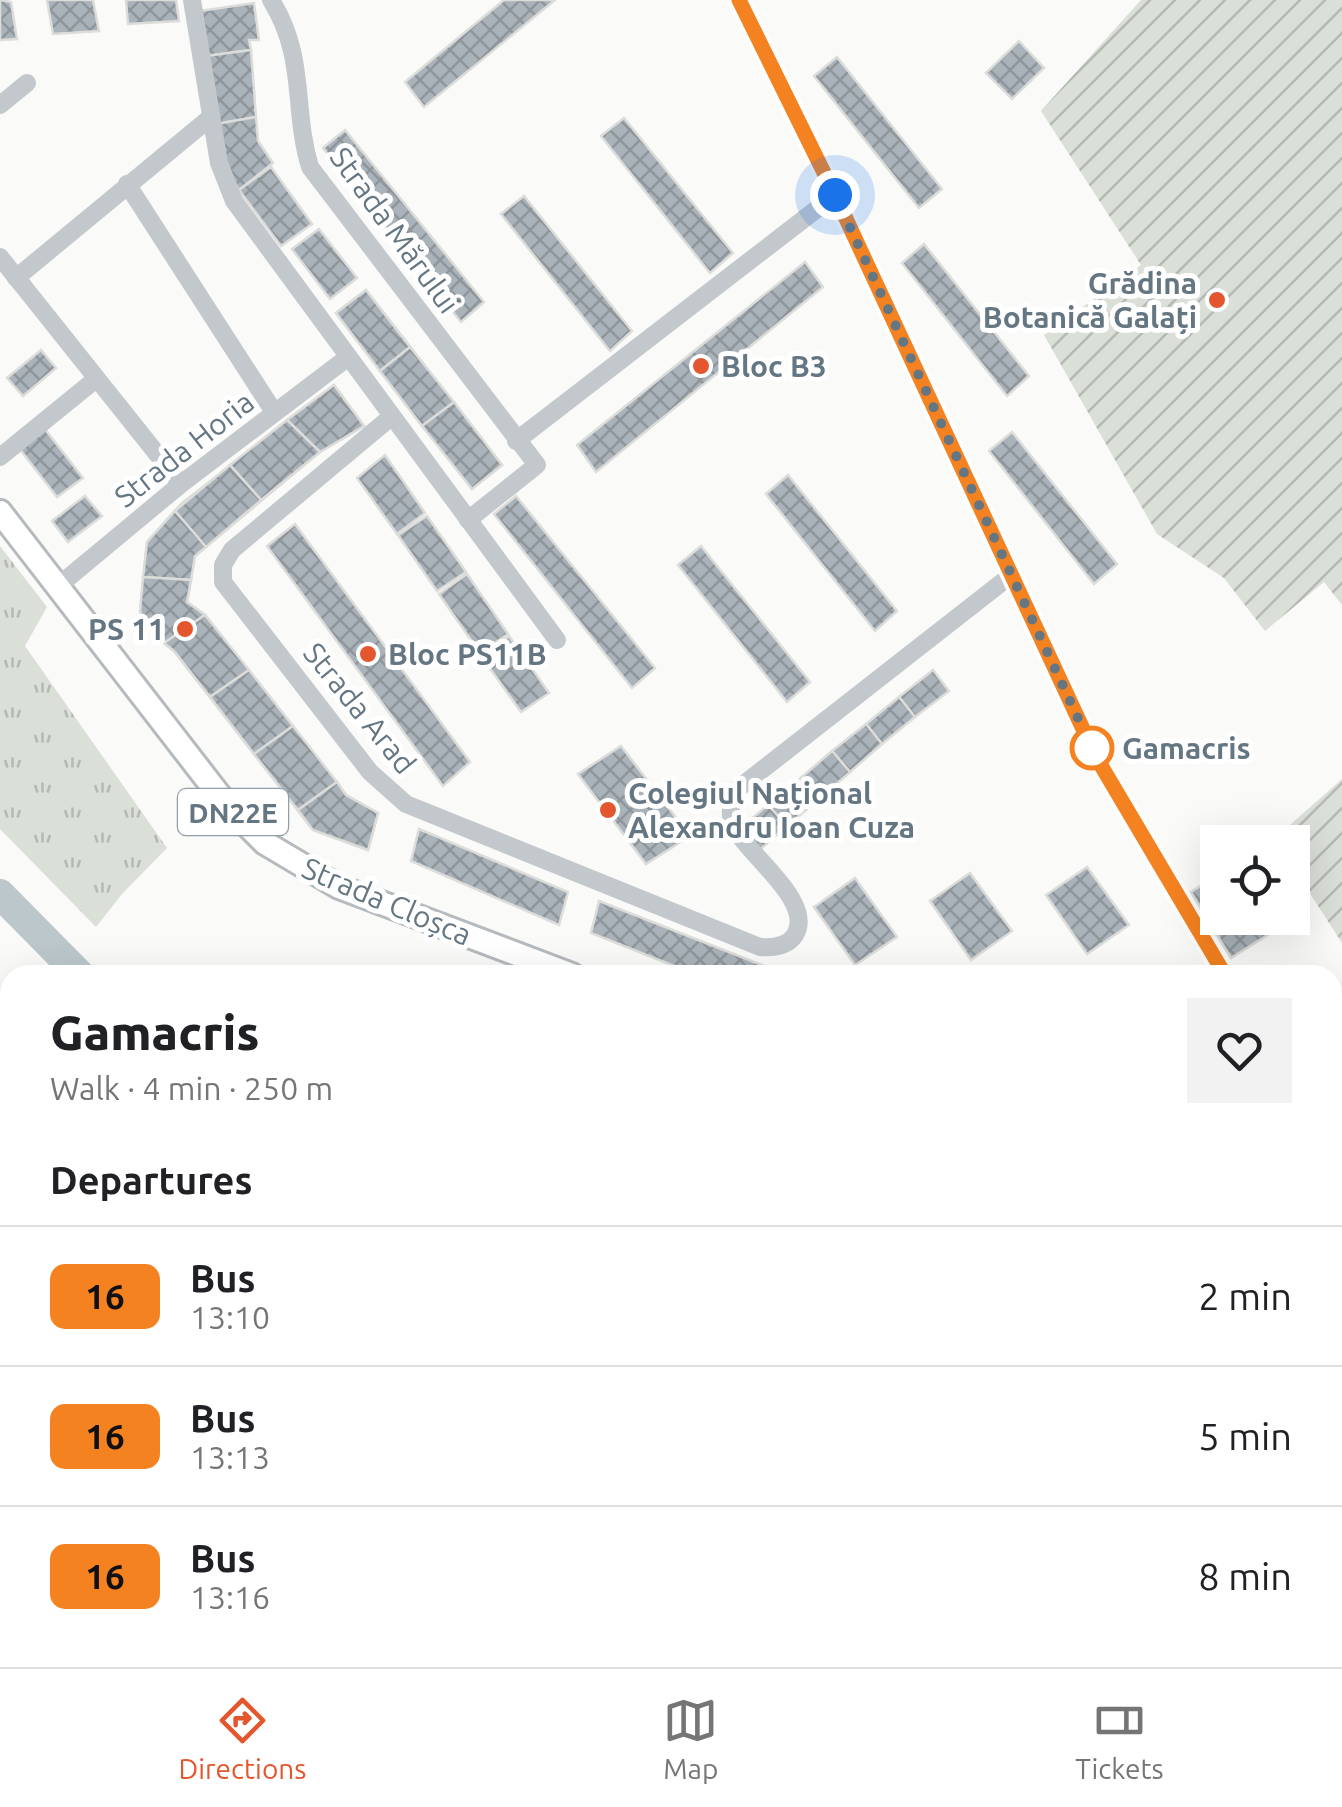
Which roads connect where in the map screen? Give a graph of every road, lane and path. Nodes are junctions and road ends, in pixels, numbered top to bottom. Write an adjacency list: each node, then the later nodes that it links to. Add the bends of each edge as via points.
1 (192, 0): 6 (street)
2 (272, 0): 15 (street, Strada Mărului, via 294,51 310,167)
3 (739, 0): 8 (street)
4 (26, 83): 5 (street)
5 (0, 105)
6 (210, 117): 7 (street); 11 (street, via 234,200)
7 (127, 184): 10 (street); 13 (street)
8 (835, 195): 15 (street); 20 (street)
9 (0, 257): 10 (street)
10 (16, 278): 12 (street)
11 (348, 358): 13 (street, Strada Horia); 14 (street)
12 (96, 379): 16 (street); 17 (street)
13 (274, 412): 17 (street, Strada Horia)
14 (390, 417): 19 (street); 20 (street, Strada Arad, via 232,550 223,582 370,772 406,804 760,947 777,948 794,937 799,921 792,898 733,825 735,791)
15 (516, 440): 19 (street, Strada Mărului, via 537,465)
16 (0, 456)
17 (181, 484): 21 (street, Strada Horia)
18 (0, 512): 21 (main road, Strada Cloșca / DN22E)
19 (468, 520): 22 (street)
20 (1010, 576): 24 (street, via 1096,757)
21 (57, 587): 23 (main road, Strada Cloșca / DN22E, via 226,804 264,842 339,887)
22 (557, 640)
23 (546, 965)
24 (1219, 965)

